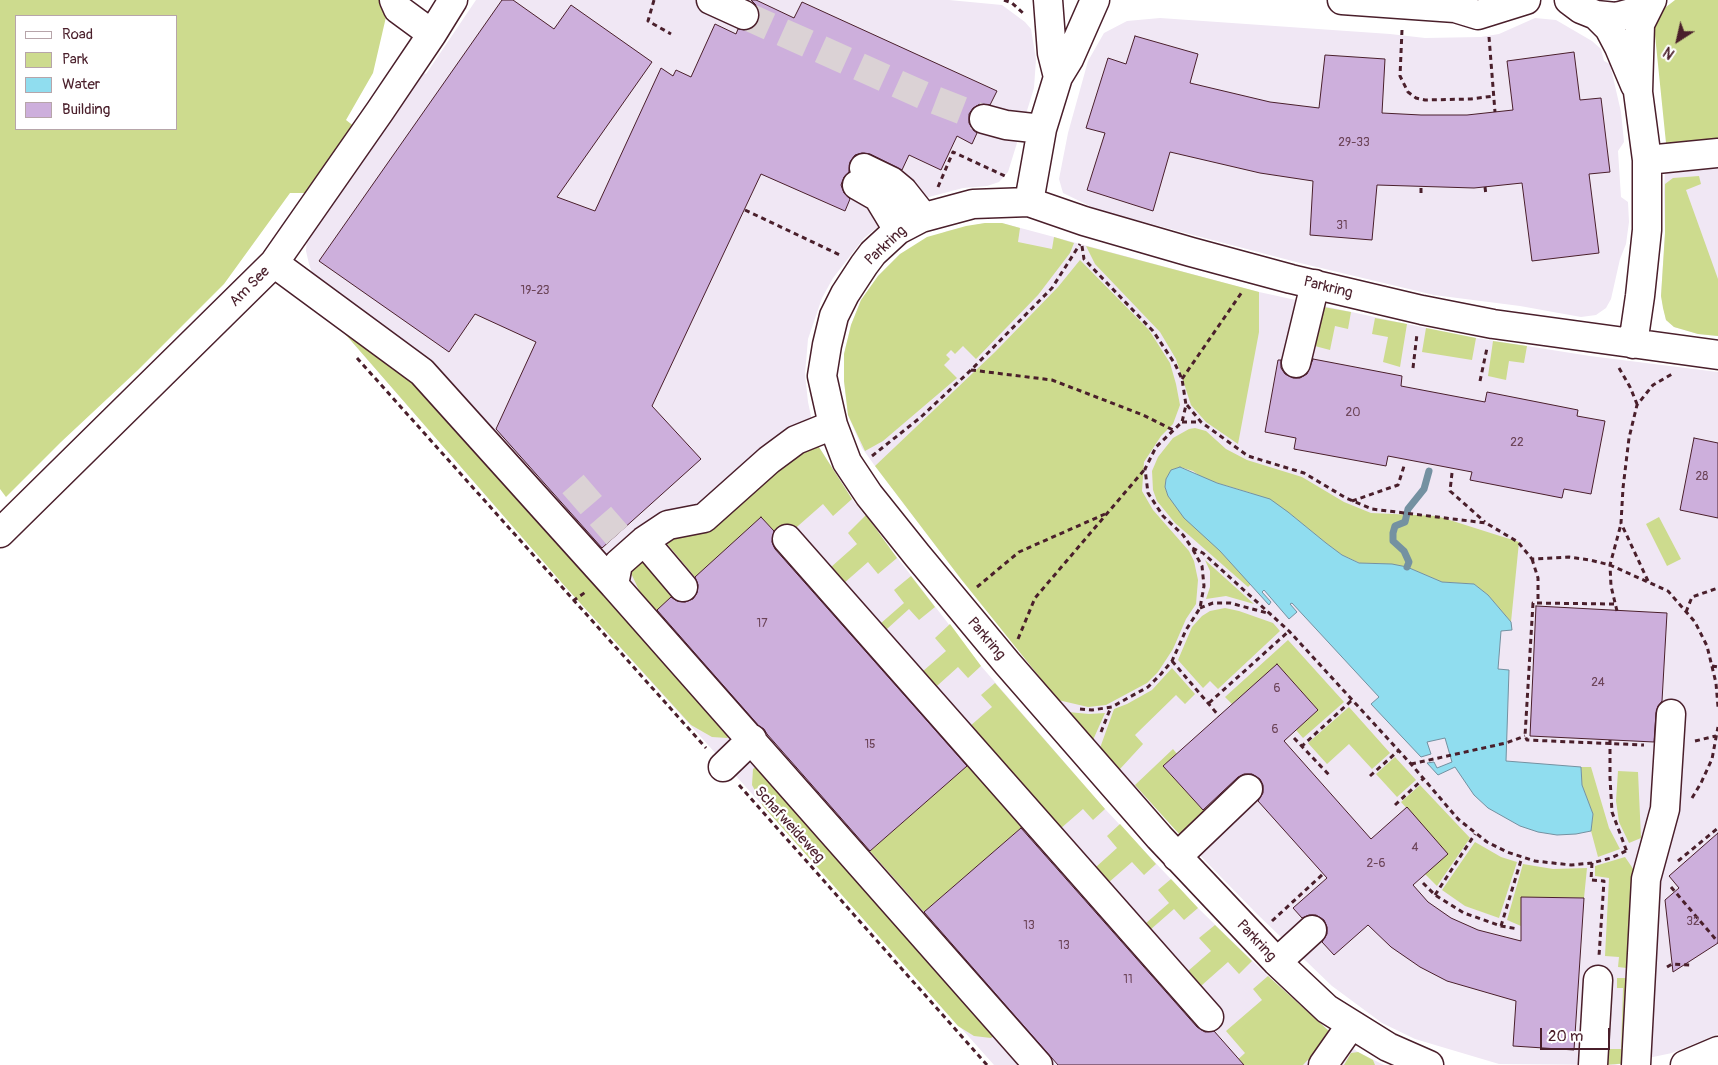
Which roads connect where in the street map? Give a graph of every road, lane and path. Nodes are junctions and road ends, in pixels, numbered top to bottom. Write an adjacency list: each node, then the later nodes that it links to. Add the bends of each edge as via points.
1 (394, 0): 15 (street, via 398,9)
2 (453, 0): 15 (street, Am See)
3 (654, 0): 16 (path, via 648,21)
4 (711, 0): 12 (street)
5 (1048, 0): 18 (street, via 1052,53)
6 (1095, 0): 18 (street)
7 (1342, 0): 11 (street)
8 (1526, 0): 11 (street, via 1478,15)
9 (1569, 0): 13 (street)
10 (1652, 0): 13 (street, via 1636,12 1616,17); 19 (street, via 1640,24)
11 (1465, 4)
12 (744, 14)
13 (1596, 15): 19 (street, via 1609,28)
14 (1402, 25): 20 (path, via 1400,76 1408,92 1425,100)
15 (432, 34): 37 (street, Am See)
16 (670, 34)
17 (1489, 36): 20 (path)
18 (1058, 77): 23 (street)
19 (1638, 92): 25 (street)
20 (1494, 96): 21 (path)
21 (1495, 112)
22 (984, 119): 23 (street)
23 (1042, 129): 33 (street)
24 (1718, 153): 25 (street)
25 (1647, 160): 43 (street, via 1647,230)
26 (860, 177): 35 (street)
27 (1008, 177): 30 (path, via 953,152)
28 (1485, 187): 31 (path)
29 (1421, 188): 32 (path)
30 (935, 192)
31 (1486, 195)
32 (1421, 197)
33 (1029, 202): 35 (street, Parkring, via 973,204); 36 (street, Parkring)
34 (745, 210): 38 (path)
35 (909, 224): 38 (street, Parkring, via 873,253)
36 (1082, 232): 39 (street, Parkring, via 1191,252); 49 (path, via 1052,288); 51 (path, via 1084,259 1153,331)
37 (274, 263): 67 (street, Am See); 74 (street, via 422,372)
38 (864, 265): 57 (street, Parkring, via 834,316 827,345 822,376)
39 (1315, 284): 41 (street, Parkring); 46 (street)
40 (1243, 291): 51 (path)
41 (1422, 310): 42 (street, Parkring); 48 (path)
42 (1493, 324): 43 (street, Parkring); 52 (path)
43 (1633, 344): 45 (street, Parkring)
44 (351, 351): 105 (path, Schafweideweg)
45 (1718, 355)
46 (1296, 363)
47 (1617, 366): 54 (path)
48 (1413, 368)
49 (971, 370): 58 (path, via 1052,380 1144,415); 59 (path, via 921,417)
50 (1675, 372): 54 (path, via 1653,385)
51 (1182, 379): 53 (path)
52 (1480, 381)
53 (1186, 404): 55 (path); 56 (path)
54 (1637, 405): 66 (path, via 1629,438)
55 (1182, 422): 56 (path); 58 (path)
56 (1201, 422): 63 (path, via 1248,456 1304,473)
57 (833, 424): 69 (street, via 796,440 704,518 668,525); 113 (street, Parkring, via 847,462 916,555)
58 (1174, 430): 61 (path, via 1156,447)
59 (867, 460)
60 (1405, 463): 63 (path, via 1398,485)
61 (1145, 469): 64 (path); 70 (path, via 1148,493 1163,516)
62 (1452, 472): 65 (path, via 1450,491)
63 (1352, 501): 65 (path, via 1372,509)
64 (1108, 513): 76 (path, via 1019,552); 85 (path, via 1035,598)
65 (1486, 523): 71 (path, via 1518,542)
66 (1621, 523): 72 (path); 73 (path)
67 (0, 533)
68 (787, 539): 128 (street)
69 (631, 543): 74 (street, via 618,564); 75 (street)
70 (1192, 548): 80 (path, via 1202,566 1204,586); 83 (path, via 1203,552)
71 (1532, 559): 72 (path, via 1569,556); 78 (path, via 1538,578)
72 (1610, 565): 73 (path); 79 (path)
73 (1649, 582): 82 (path, via 1668,591)
74 (614, 585): 100 (street)
75 (683, 587)
76 (976, 588)
77 (1718, 588): 82 (path, via 1692,597)
78 (1538, 603): 79 (path); 96 (path, via 1534,603)
79 (1614, 604): 81 (path)
80 (1200, 608): 83 (path, via 1213,603 1230,603); 86 (path)
81 (1617, 611)
82 (1686, 612): 87 (path, via 1707,646)
83 (1272, 615): 84 (path)
84 (1289, 631): 89 (path); 90 (path)
85 (1018, 641)
86 (1172, 661): 90 (path); 92 (path, via 1148,687)
87 (1712, 666): 88 (path); 91 (path)
88 (1718, 667)
89 (1352, 700): 102 (path); 103 (path)
90 (1209, 703): 95 (path)
91 (1718, 706)
92 (1112, 707): 93 (path); 101 (path)
93 (1078, 708)
94 (1671, 714): 136 (street, via 1665,809 1646,879)
95 (1220, 716)
96 (1526, 719): 97 (path); 98 (path)
97 (1531, 720)
98 (1525, 736): 104 (path); 115 (path, via 1526,740 1611,742 1612,812 1626,850)
99 (1294, 738): 102 (path)
100 (752, 739): 105 (street); 132 (street)
101 (1098, 739)
102 (1301, 747): 107 (path)
103 (1398, 751): 104 (path); 106 (path)
104 (1411, 764): 108 (path)
105 (723, 767): 131 (path, Schafweideweg)
106 (1370, 776)
107 (1331, 777)
108 (1423, 779): 110 (path); 112 (path)
109 (1248, 789): 113 (street)
110 (1395, 805)
111 (1718, 828): 116 (path)
112 (1475, 834): 114 (path); 120 (path)
113 (1177, 857): 124 (street, Parkring)
114 (1522, 857): 115 (path, via 1549,864); 121 (path)
115 (1592, 863): 127 (path, via 1591,880 1604,881)
116 (1674, 864)
117 (1323, 874): 124 (path)
118 (1423, 882): 120 (path)
119 (1666, 883): 125 (path)
120 (1436, 895): 121 (path, via 1464,913)
121 (1501, 926): 122 (path)
122 (1518, 929)
123 (1312, 930): 126 (street)
124 (1254, 938): 126 (street, Parkring)
125 (1718, 942)
126 (1276, 962): 129 (street, Parkring, via 1327,1009)
127 (1598, 980): 135 (street)
128 (1209, 1017)
129 (1352, 1025): 133 (street); 134 (street, Parkring, via 1388,1047)
130 (1718, 1051): 137 (street)
131 (987, 1065)
132 (1038, 1065)
133 (1323, 1065)
134 (1430, 1065)
135 (1593, 1065)
136 (1636, 1065)
137 (1685, 1065)

